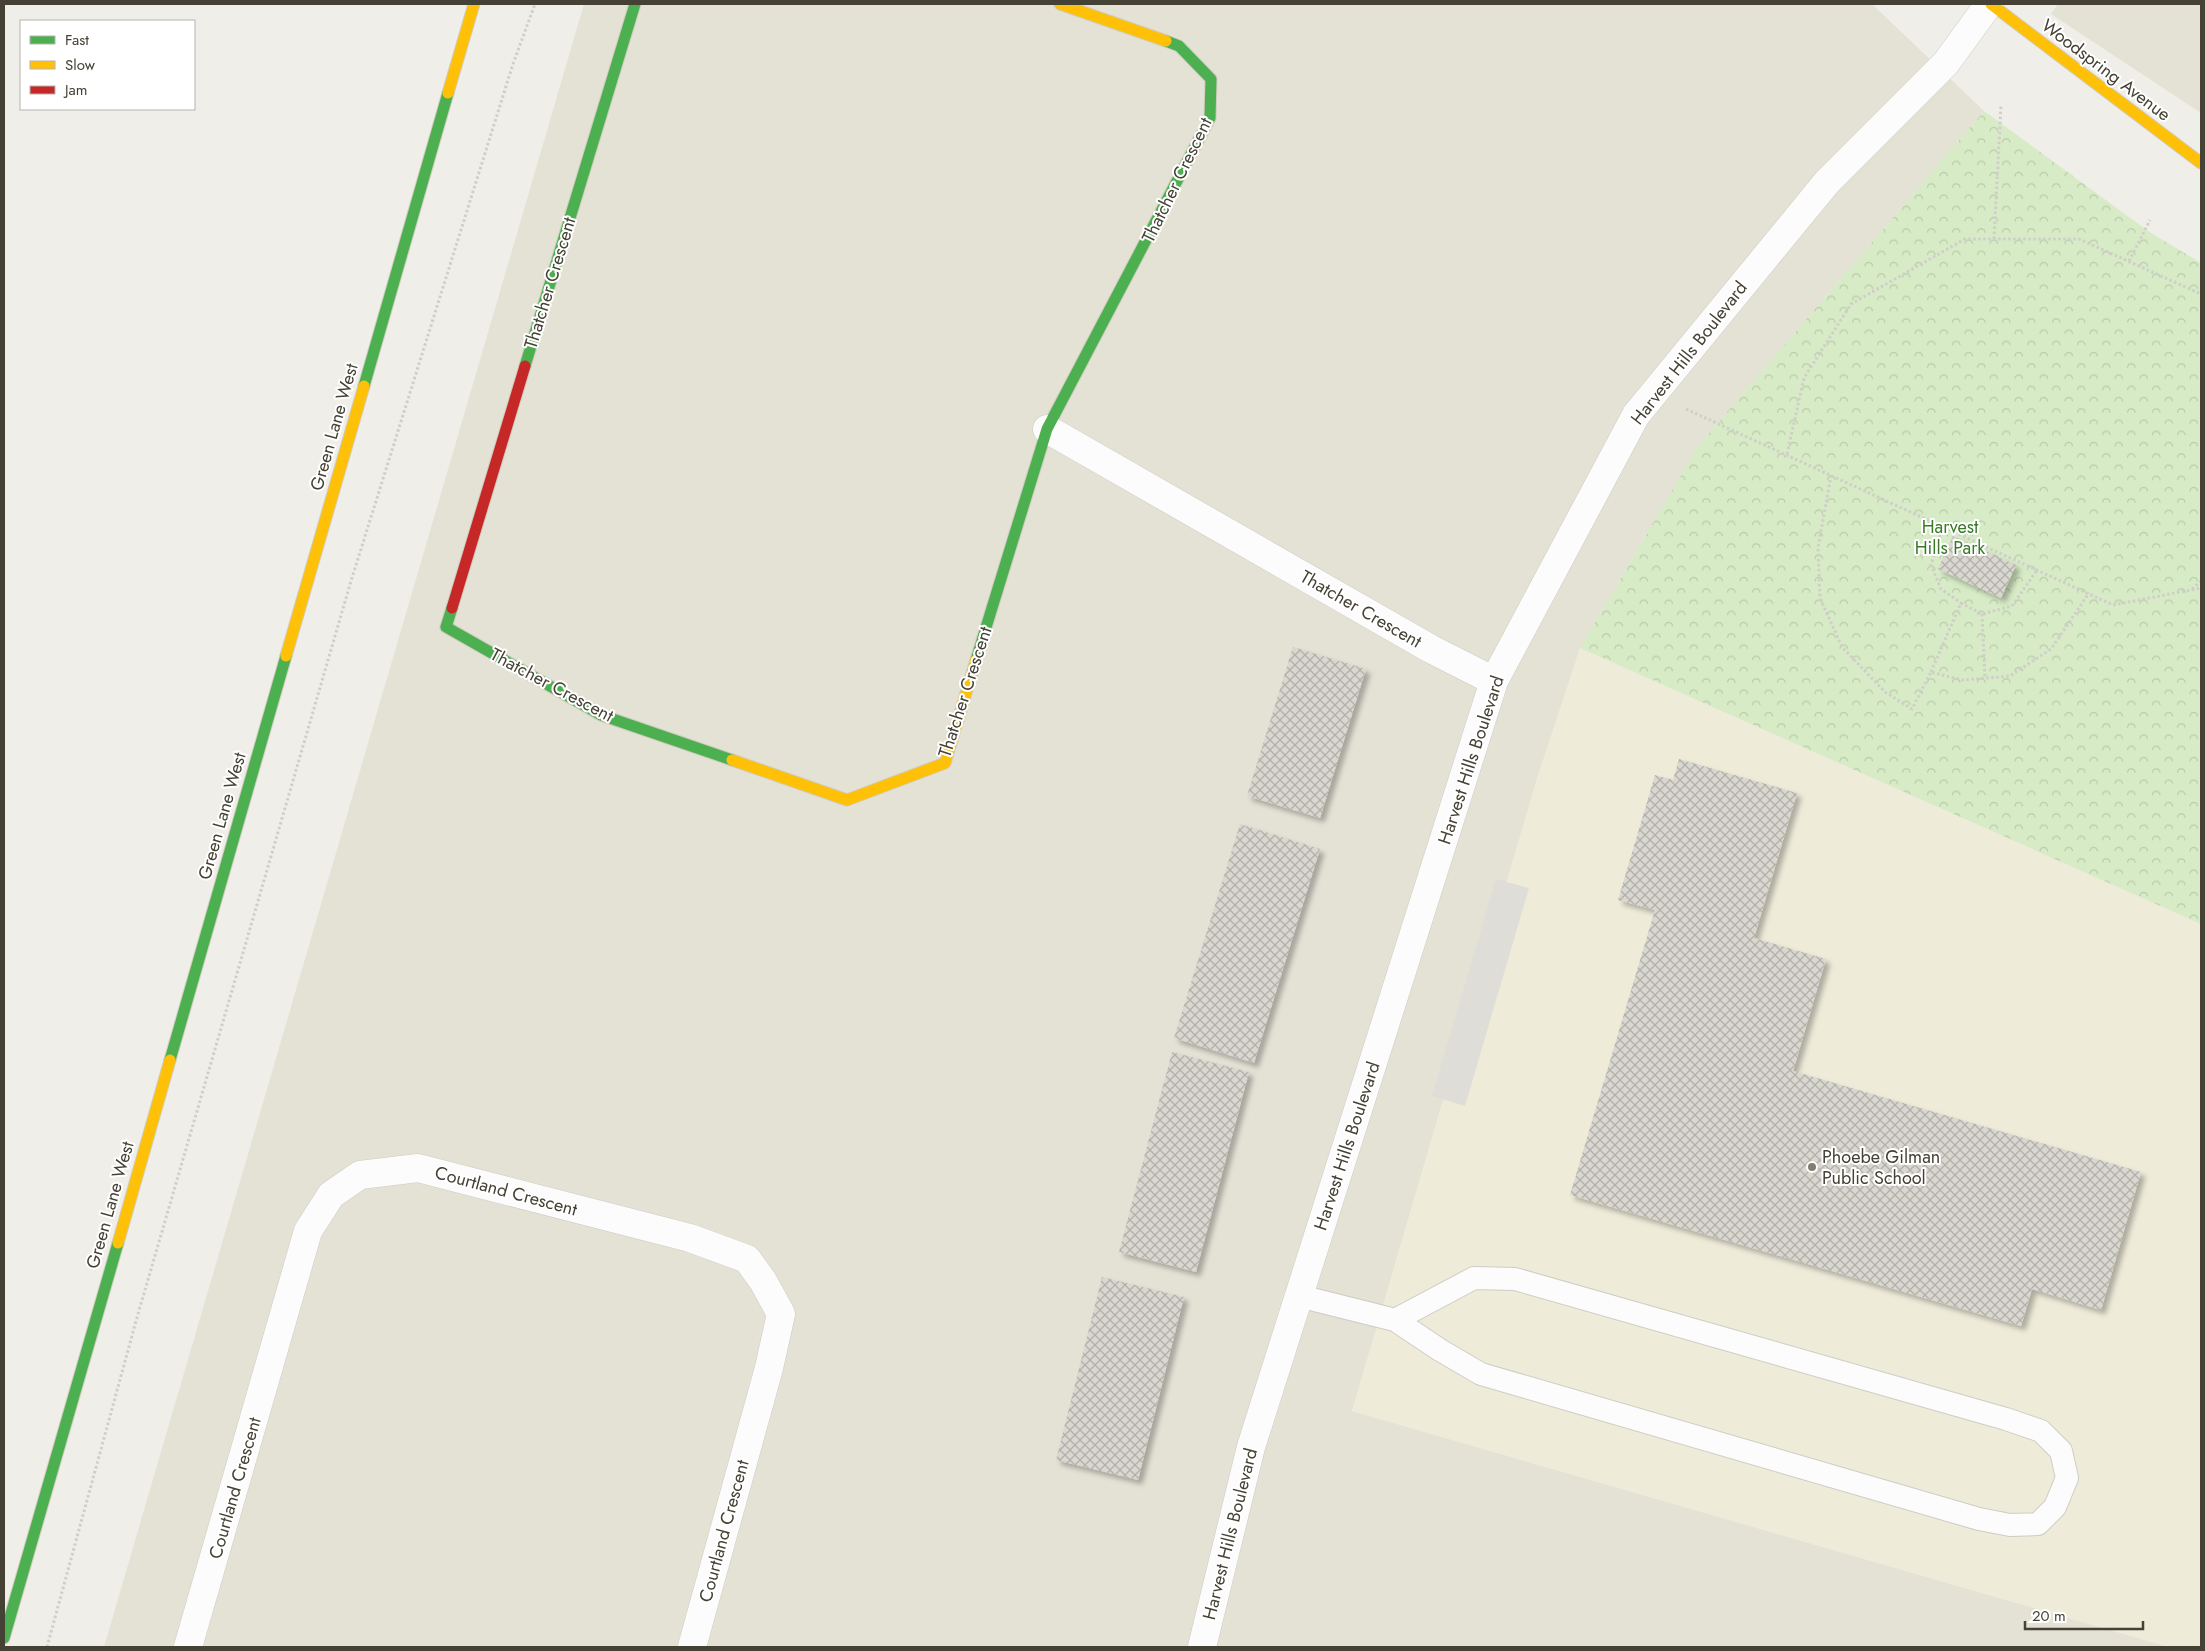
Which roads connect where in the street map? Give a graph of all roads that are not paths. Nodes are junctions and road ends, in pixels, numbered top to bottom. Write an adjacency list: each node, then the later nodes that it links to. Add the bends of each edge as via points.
1 (474, 4): 10 (street, Green Lane West)
2 (635, 4): 6 (street, Thatcher Crescent, via 446,627 601,715 847,800 945,763)
3 (1060, 4): 6 (street, Thatcher Crescent, via 1179,46 1211,78 1210,118)
4 (1990, 4): 5 (street, Woodspring Avenue); 7 (street, Harvest Hills Boulevard, via 1946,62 1827,182 1636,415)
5 (2201, 163)
6 (1047, 429): 7 (street, Thatcher Crescent, via 1431,649)
7 (1494, 681): 8 (street, Harvest Hills Boulevard)
8 (1299, 1296): 9 (lane); 13 (street, Harvest Hills Boulevard, via 1251,1446)
9 (1395, 1320): 9 (lane, via 1481,1374 1980,1519 2010,1525 2038,1524 2055,1507 2067,1478 2062,1451 2041,1431 1515,1278 1474,1278)
10 (4, 1638)
11 (188, 1647): 12 (street, Courtland Crescent, via 308,1230 331,1195 360,1175 418,1168 690,1238 747,1258 764,1280 780,1314 769,1368)
12 (692, 1647)
13 (1202, 1647)

